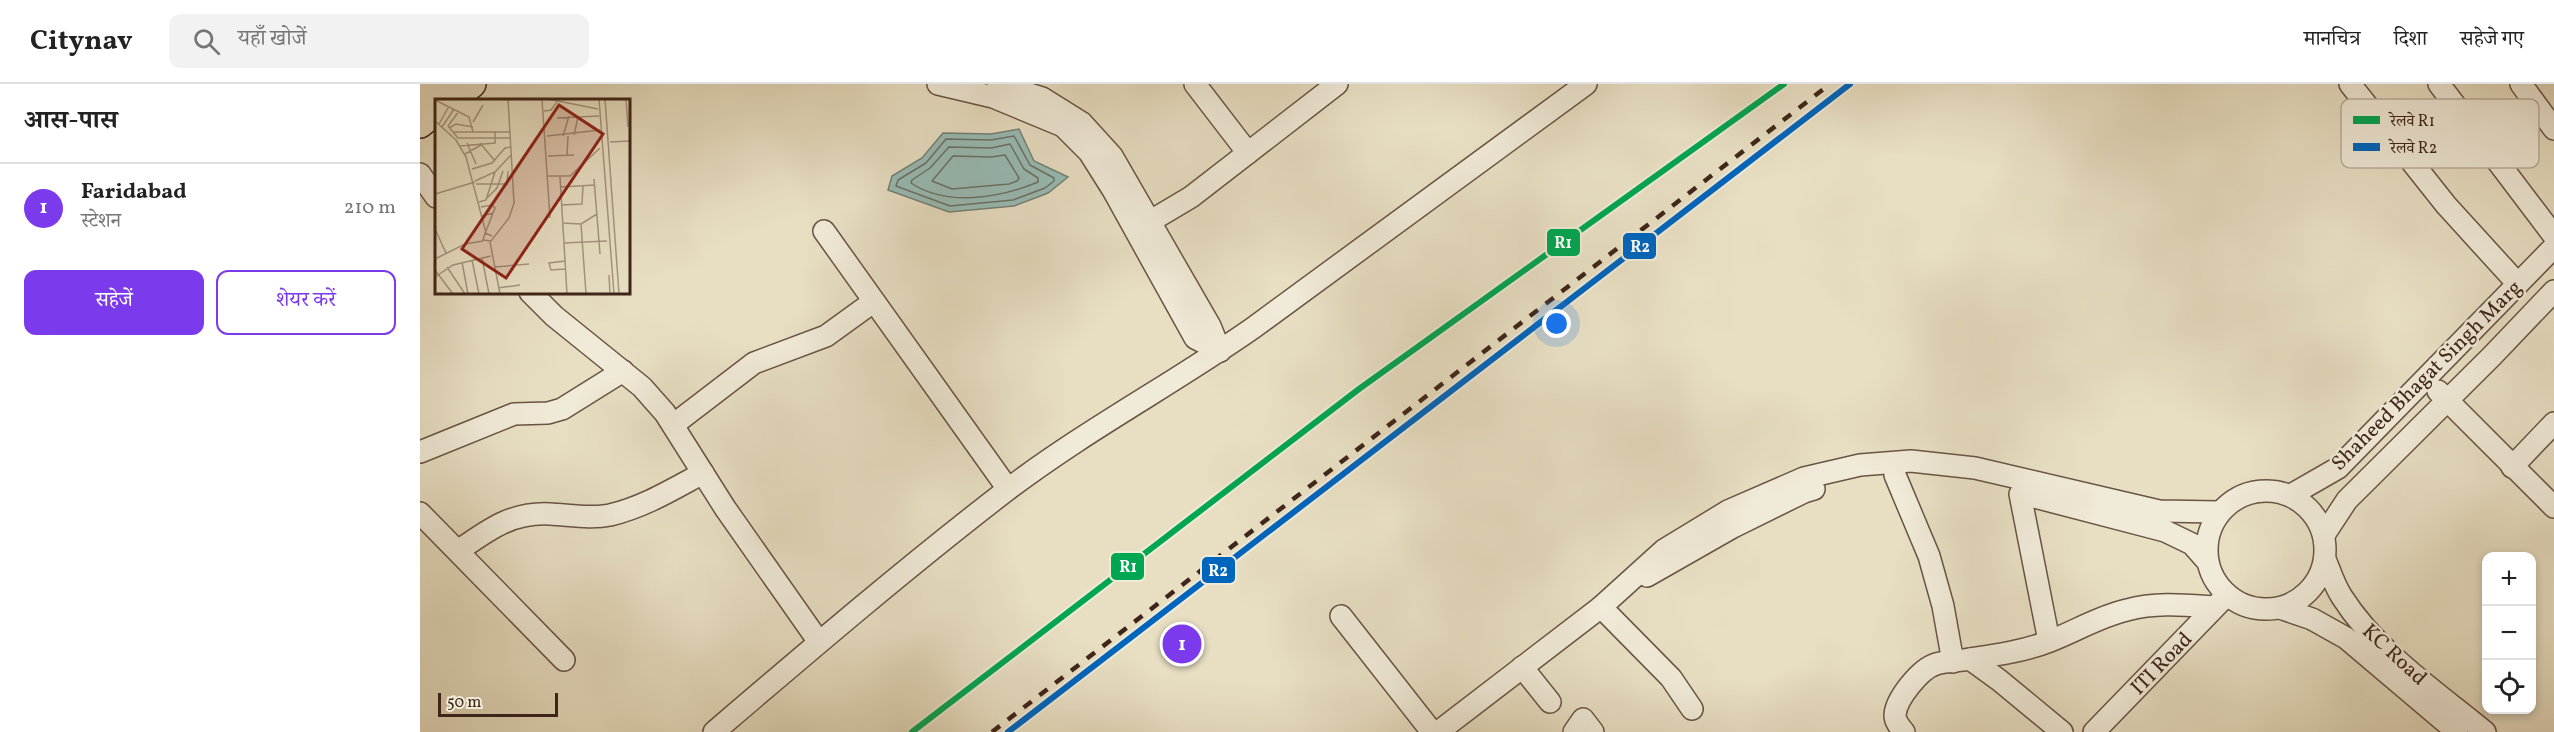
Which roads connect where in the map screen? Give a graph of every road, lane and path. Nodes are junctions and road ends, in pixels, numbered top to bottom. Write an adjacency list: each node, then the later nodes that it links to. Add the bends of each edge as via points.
1 (441, 84): 15 (highway)
2 (472, 84): 11 (main road)
3 (938, 84): 33 (street, via 993,97 1063,126 1089,152 1113,190 1195,338)
4 (998, 84): 25 (street, via 1042,98 1082,123 1112,156)
5 (1195, 84): 20 (street)
6 (1337, 84): 20 (street)
7 (1586, 84): 33 (street)
8 (2350, 84): 12 (street)
9 (2439, 84): 13 (street)
10 (2521, 84): 14 (street)
11 (451, 99)
12 (2362, 99)
13 (2450, 99)
14 (2532, 99)
15 (420, 100)
16 (2539, 109): 19 (street)
17 (435, 112): 18 (main road)
18 (420, 124)
19 (2554, 129)
20 (1248, 153): 25 (street, via 1191,197)
21 (2417, 168): 29 (street)
22 (2503, 168): 27 (street)
23 (420, 174): 24 (street)
24 (435, 196)
25 (1149, 222): 33 (street, via 1210,326)
26 (824, 231): 32 (street)
27 (2554, 236)
28 (2554, 247): 29 (street, Shaheed Bhagat Singh Marg)
29 (2517, 283): 35 (street, Shaheed Bhagat Singh Marg)
30 (2554, 291): 36 (street, Shaheed Bhagat Singh Marg)
31 (532, 294): 34 (street)
32 (873, 302): 38 (street, via 826,336 754,363); 43 (street)
33 (1220, 351): 43 (street, via 1100,424)
34 (622, 371): 38 (street, via 642,387); 39 (street, via 562,409 514,414)
35 (2426, 380): 36 (street); 45 (street, Shaheed Bhagat Singh Marg, via 2338,468)
36 (2447, 400): 40 (street); 49 (street, Shaheed Bhagat Singh Marg, via 2347,500)
37 (2554, 423): 40 (street)
38 (673, 425): 41 (street)
39 (420, 452)
40 (2512, 467): 46 (street)
41 (703, 473): 50 (street, via 654,500 608,515 547,513 504,520); 59 (street)
42 (1894, 475): 44 (street, via 1947,477); 53 (street, via 1804,492); 61 (street, via 1929,556)
43 (1008, 489): 59 (street)
44 (2020, 494): 52 (street, via 2165,531 2192,544); 58 (street)
45 (2291, 495): 47 (street, via 2268,489 2236,497); 49 (street, via 2312,512)
46 (2554, 507)
47 (2219, 512): 52 (street, via 2210,528); 53 (street, via 2158,511 1975,468 1911,461 1860,465 1804,478 1728,511 1664,550)
48 (420, 513): 50 (street)
49 (2324, 535): 51 (street)
50 (458, 551): 60 (street)
51 (2325, 559): 56 (street, via 2316,582 2296,601); 74 (street, KC Road, via 2340,595 2362,624 2406,668)
52 (2207, 561): 54 (street, via 2221,589)
53 (1623, 589): 55 (street)
54 (2221, 601): 56 (street); 58 (street, via 2129,609); 72 (street, ITI Road)
55 (1600, 608): 62 (street); 64 (street, via 1671,678)
56 (2280, 608): 73 (street, via 2312,619 2346,638)
57 (1341, 616): 66 (street)
58 (2049, 641): 61 (street)
59 (819, 642): 65 (street)
60 (564, 660)
61 (1961, 660): 70 (street, via 1935,664 1915,678 1895,715); 71 (street, via 2000,680)
62 (1522, 667): 63 (street); 67 (street)
63 (1550, 702)
64 (1692, 709)
65 (714, 732)
66 (1432, 732)
67 (1438, 732)
68 (1575, 732): 69 (street, via 1583,719)
69 (1593, 732)
70 (1904, 732)
71 (2062, 732)
72 (2094, 732)
73 (2457, 732)
74 (2485, 732)

